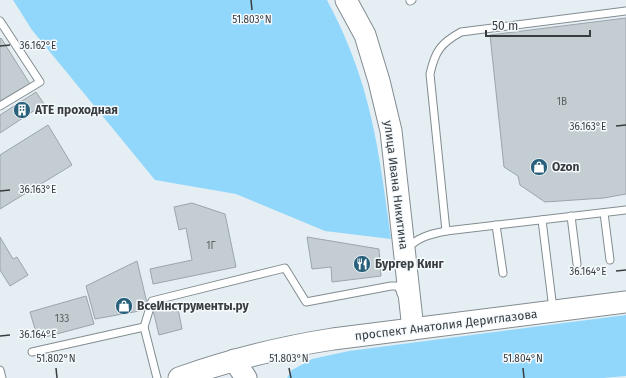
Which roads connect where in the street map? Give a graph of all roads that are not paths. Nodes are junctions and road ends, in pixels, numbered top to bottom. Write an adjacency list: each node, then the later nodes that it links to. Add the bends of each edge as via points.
1 (346, 0): 11 (main road, улица Ивана Никитина, via 365,35 388,116)
2 (626, 11): 10 (lane, via 462,32 448,40 434,59 430,74)
3 (0, 21): 4 (lane, via 40,82)
4 (0, 106)
5 (626, 210): 6 (lane)
6 (604, 213): 7 (lane); 12 (lane)
7 (571, 216): 8 (lane); 13 (lane)
8 (542, 220): 9 (lane); 17 (lane)
9 (496, 225): 10 (lane); 14 (lane)
10 (446, 231): 11 (lane, via 415,241)
11 (404, 253): 19 (main road, улица Ивана Никитина)
12 (610, 260)
13 (576, 264)
14 (503, 273)
15 (626, 302): 17 (main road, проспект Анатолия Дериглазова)
16 (402, 304): 18 (lane, via 397,286 306,302 285,268 152,301)
17 (553, 312): 19 (main road, проспект Анатолия Дериглазова)
18 (144, 327): 20 (lane); 25 (lane)
19 (408, 327): 21 (main road, проспект Анатолия Дериглазова, via 268,351)
20 (32, 352)
21 (234, 360): 23 (main road, проспект Анатолия Дериглазова); 26 (main road)
22 (0, 370): 24 (lane)
23 (184, 377)
24 (2, 378)
25 (157, 378)
26 (246, 378)

